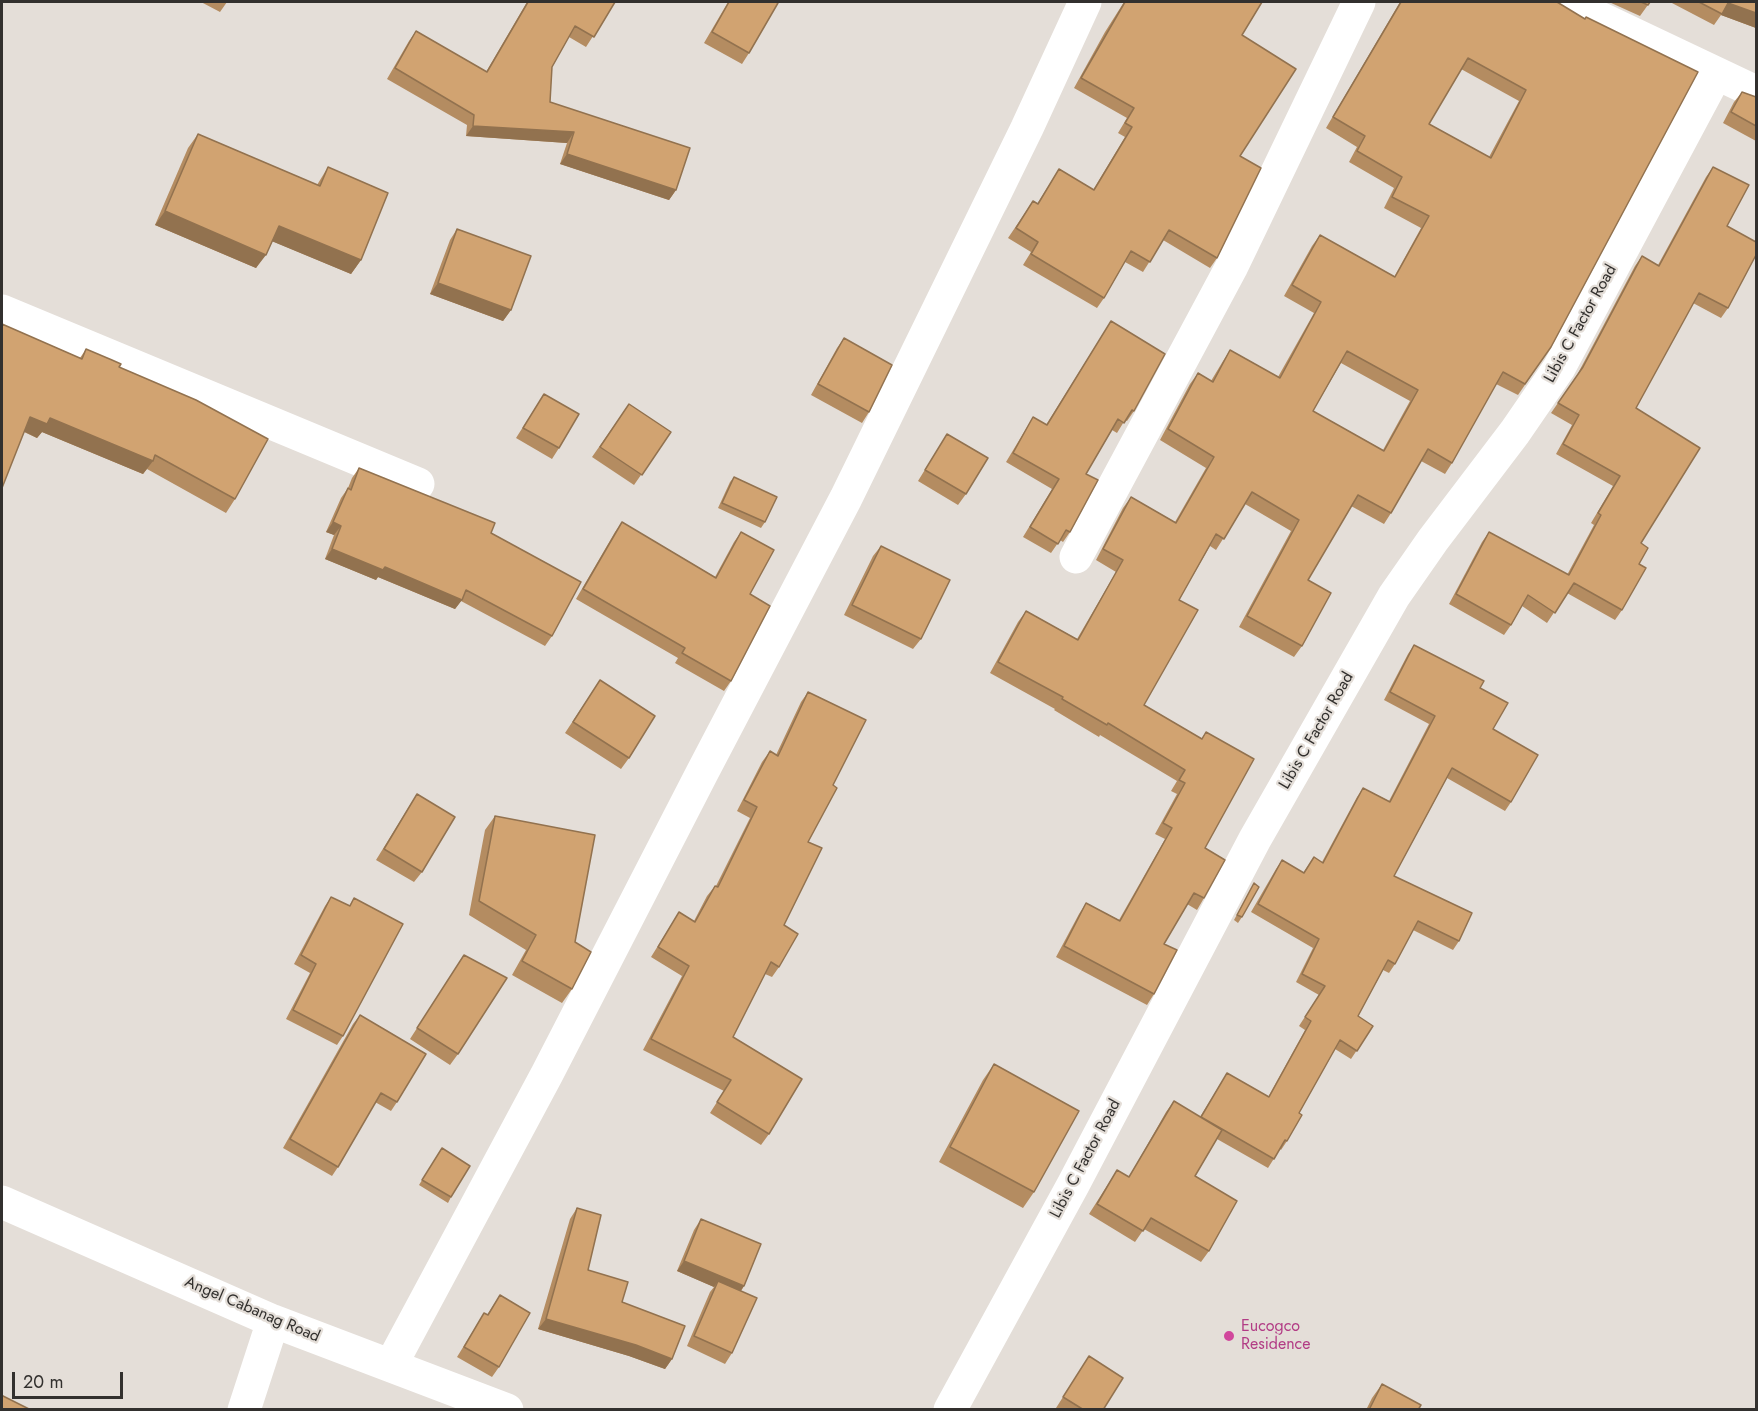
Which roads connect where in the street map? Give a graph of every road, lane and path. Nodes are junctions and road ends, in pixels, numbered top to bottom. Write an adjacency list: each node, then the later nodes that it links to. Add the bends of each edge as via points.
1 (1085, 2): 11 (street, via 846,498)
2 (1359, 2): 8 (street, via 1231,268)
3 (1566, 2): 4 (street)
4 (1716, 74): 5 (street); 14 (street, Libis C Factor Road, via 1559,368 1394,596 1255,839)
5 (1756, 92)
6 (2, 311): 7 (street)
7 (418, 484)
8 (1076, 557)
9 (2, 1202): 10 (street, Angel Cabanag Road)
10 (273, 1321): 11 (street, Angel Cabanag Road); 12 (street)
11 (391, 1365): 13 (street, Angel Cabanag Road)
12 (244, 1410)
13 (507, 1410)
14 (950, 1410)

